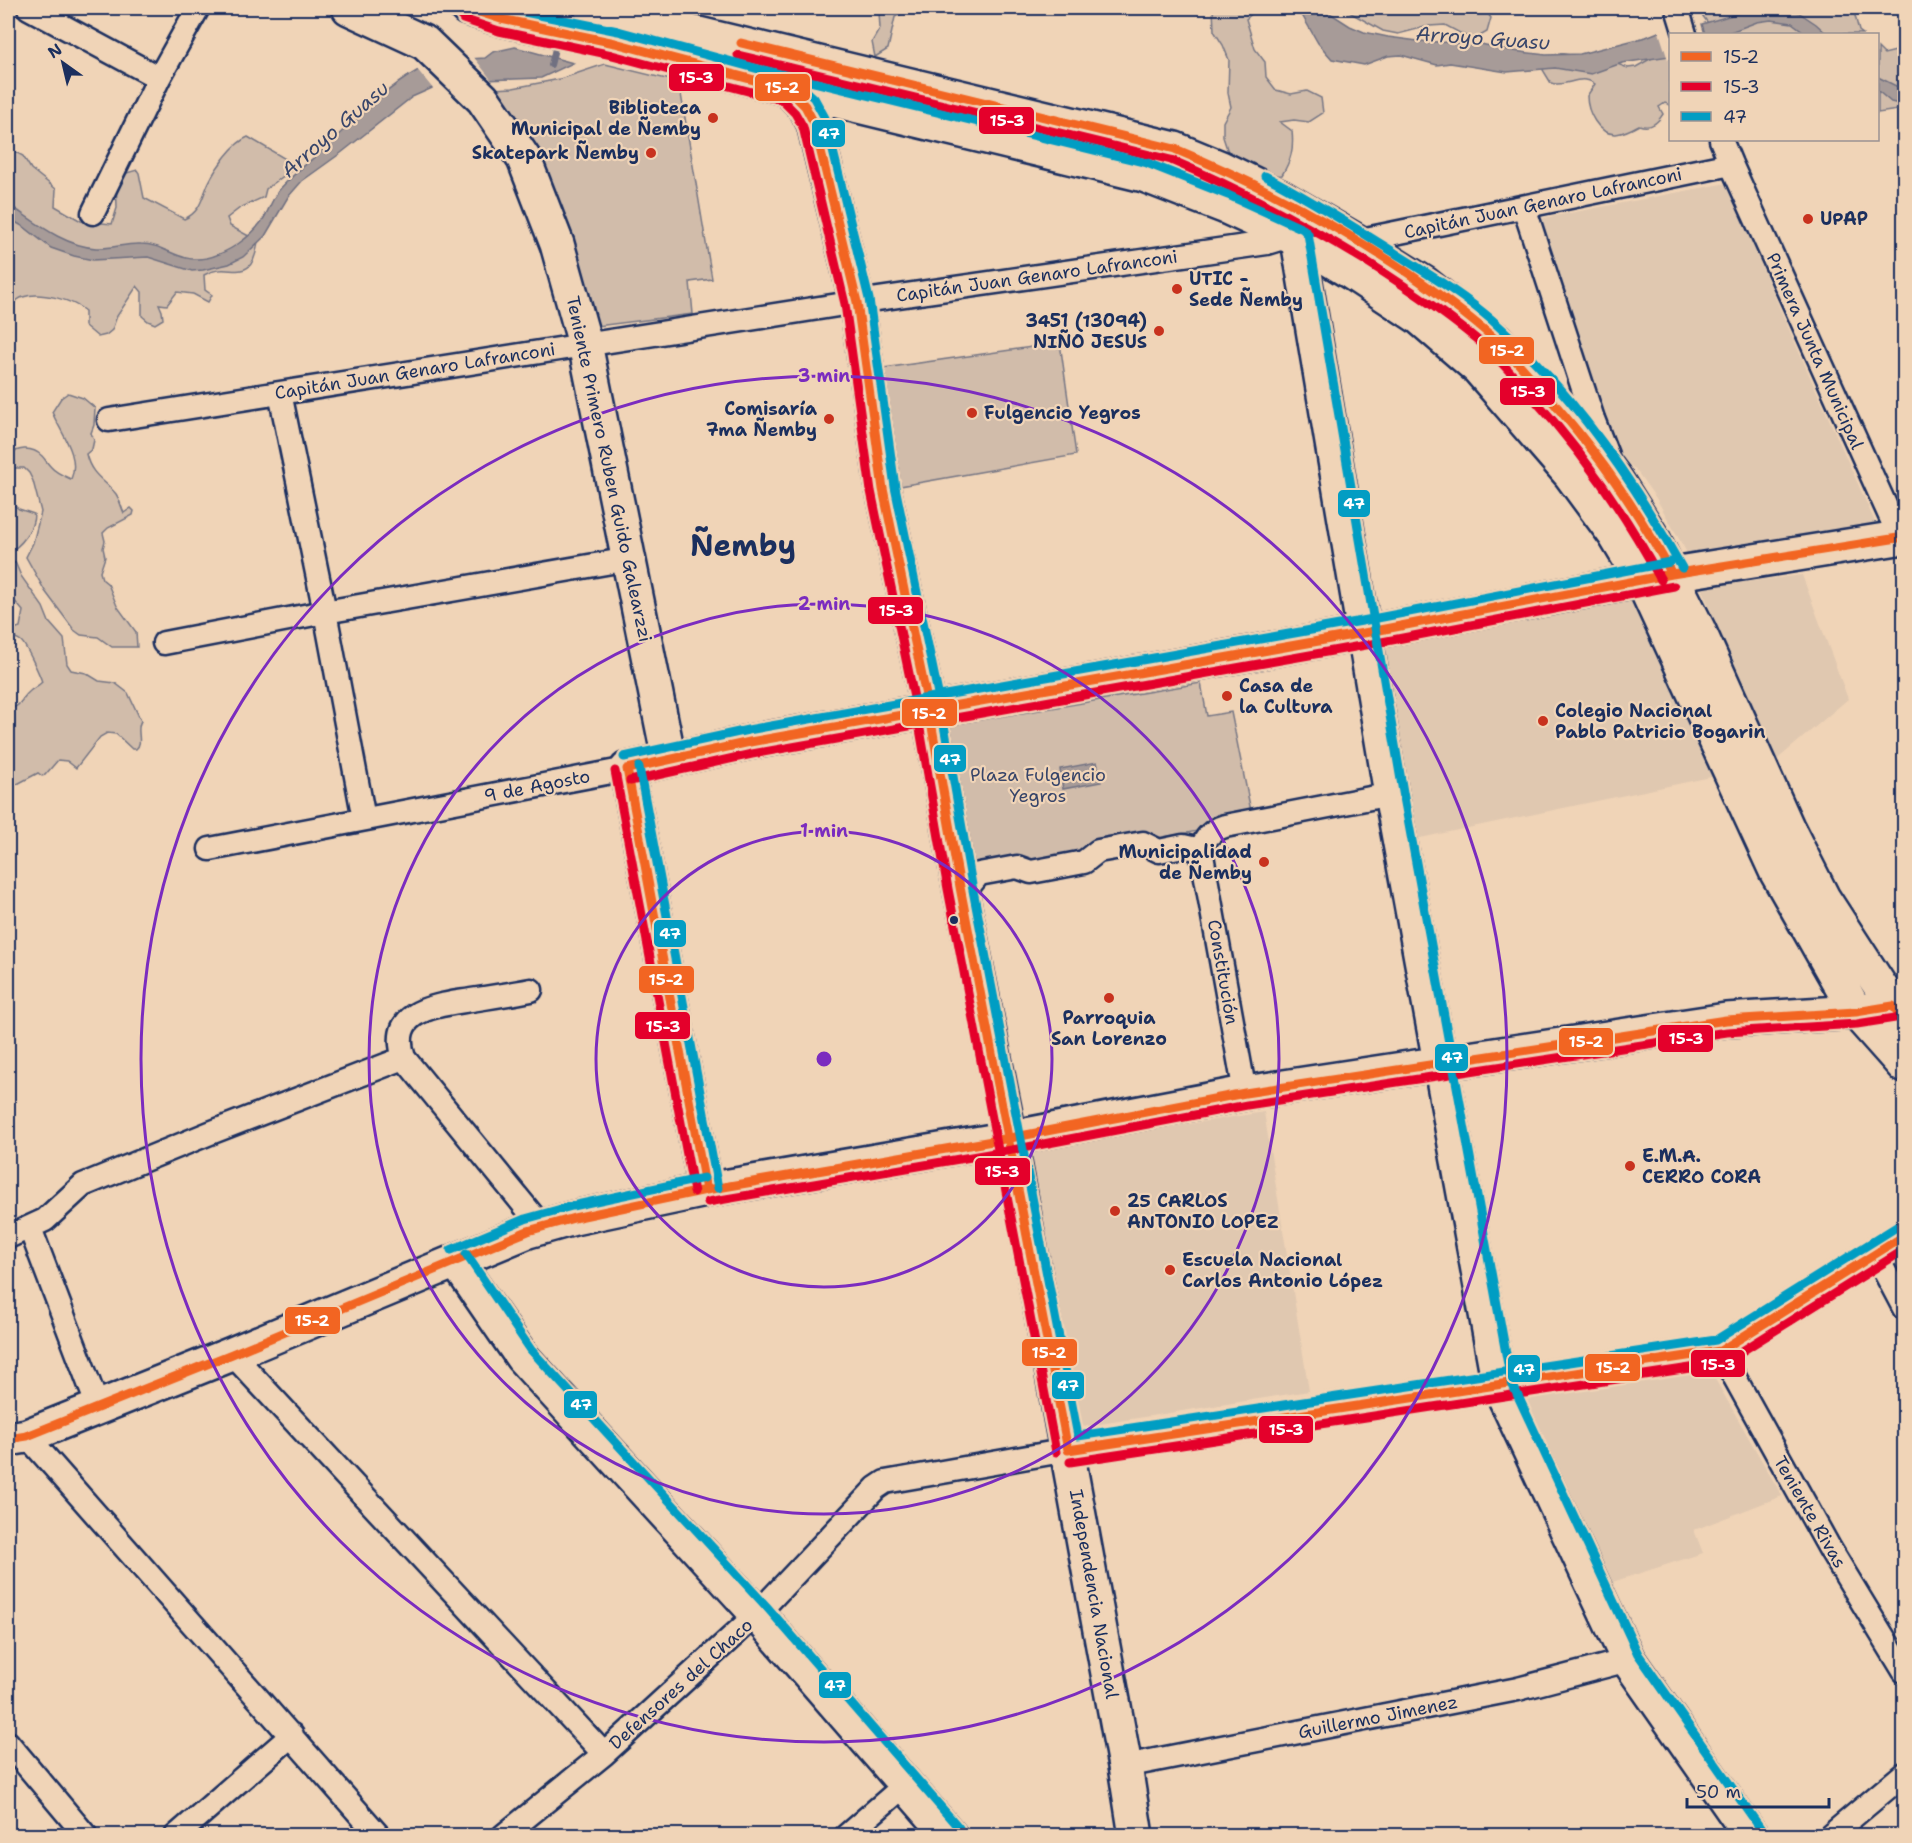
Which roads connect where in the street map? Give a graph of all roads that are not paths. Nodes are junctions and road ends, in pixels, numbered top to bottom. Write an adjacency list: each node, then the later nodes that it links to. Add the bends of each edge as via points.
1 (29, 8): 8 (street)
2 (198, 8): 8 (street)
3 (349, 8): 17 (main road, Teniente Primero Ruben Guido Galearzzi, via 425,44 483,99 524,159 557,244)
4 (467, 8): 6 (main road, via 501,19)
5 (1677, 8): 7 (street)
6 (607, 21): 9 (main road); 15 (main road, via 1174,149 1280,197)
7 (1685, 33)
8 (159, 78): 13 (street)
9 (788, 89): 14 (main road, via 1144,175); 16 (main road, Independencia Nacional, via 805,106 814,123)
10 (1722, 141): 11 (street, Primera Junta Municipal)
11 (1731, 164): 12 (street, Capitán Juan Genaro Lafranconi); 21 (street, Primera Junta Municipal)
12 (1524, 207): 15 (street, Capitán Juan Genaro Lafranconi); 20 (street)
13 (93, 213)
14 (1294, 238): 16 (street, Capitán Juan Genaro Lafranconi); 23 (main road, via 1420,318 1478,368 1570,474 1615,535); 25 (main road)
15 (1356, 241): 20 (main road, via 1425,285 1496,340 1569,419)
16 (857, 302): 17 (street, Capitán Juan Genaro Lafranconi); 27 (main road, Independencia Nacional, via 884,489)
17 (585, 344): 18 (street, Capitán Juan Genaro Lafranconi); 22 (main road, Teniente Primero Ruben Guido Galearzzi)
18 (280, 393): 19 (street, Capitán Juan Genaro Lafranconi); 24 (street)
19 (109, 420)
20 (1617, 481): 23 (main road, via 1650,533)
21 (1902, 538): 23 (main road, 9 de Agosto)
22 (629, 559): 24 (street); 28 (main road, Teniente Primero Ruben Guido Galearzzi)
23 (1657, 577): 25 (main road, 9 de Agosto); 36 (main road, via 1776,871); 37 (main road, via 1823,898)
24 (325, 612): 26 (street); 31 (street)
25 (1364, 633): 27 (main road, 9 de Agosto); 30 (main road)
26 (164, 643)
27 (929, 710): 28 (main road, 9 de Agosto); 34 (main road, Independencia Nacional)
28 (669, 759): 29 (main road, 9 de Agosto)
29 (627, 769): 31 (street, 9 de Agosto); 43 (main road)
30 (1392, 794): 32 (street, via 1225,826); 39 (main road)
31 (364, 819): 33 (street, 9 de Agosto)
32 (1205, 842): 34 (street, via 1186,834); 41 (street, Constitución)
33 (210, 849)
34 (959, 882): 42 (main road, Independencia Nacional)
35 (531, 990): 38 (street, via 428,1007 410,1017 402,1031 399,1044)
36 (1856, 1012): 37 (main road); 39 (main road, via 1726,1020); 40 (main road)
37 (1899, 1013)
38 (404, 1058): 44 (street); 45 (street, via 83,1185 45,1220)
39 (1441, 1064): 41 (main road); 53 (main road)
40 (1905, 1066)
41 (1245, 1094): 42 (main road)
42 (1010, 1138): 43 (main road); 56 (main road, Independencia Nacional)
43 (706, 1190): 44 (main road)
44 (542, 1227): 49 (main road)
45 (30, 1228): 47 (street); 54 (street)
46 (1905, 1236): 48 (street, Defensores del Chaco)
47 (8, 1237)
48 (1876, 1255): 50 (street); 51 (street, Defensores del Chaco)
49 (456, 1262): 52 (main road); 57 (main road, via 522,1357)
50 (1905, 1308)
51 (1720, 1351): 53 (street, Defensores del Chaco); 59 (street, Teniente Rivas, via 1830,1549)
52 (232, 1354): 54 (main road); 62 (street)
53 (1499, 1385): 56 (street, Defensores del Chaco); 58 (main road)
54 (98, 1407): 55 (main road)
55 (17, 1438): 60 (street)
56 (1068, 1450): 57 (street, Defensores del Chaco, via 885,1482); 63 (main road, Independencia Nacional)
57 (758, 1614): 62 (street, Defensores del Chaco); 65 (main road)
58 (1628, 1660): 63 (street, Guillermo Jimenez, via 1518,1689); 73 (main road)
59 (1905, 1671)
60 (292, 1735): 67 (street); 68 (street)
61 (8, 1743): 66 (street)
62 (604, 1754): 69 (street, Defensores del Chaco)
63 (1125, 1766): 72 (main road, Independencia Nacional)
64 (1905, 1774): 74 (street)
65 (905, 1785): 70 (street); 71 (main road)
66 (86, 1836)
67 (176, 1836)
68 (379, 1836)
69 (503, 1836)
70 (846, 1836)
71 (950, 1836)
72 (1136, 1836)
73 (1751, 1836)
74 (1830, 1836)

